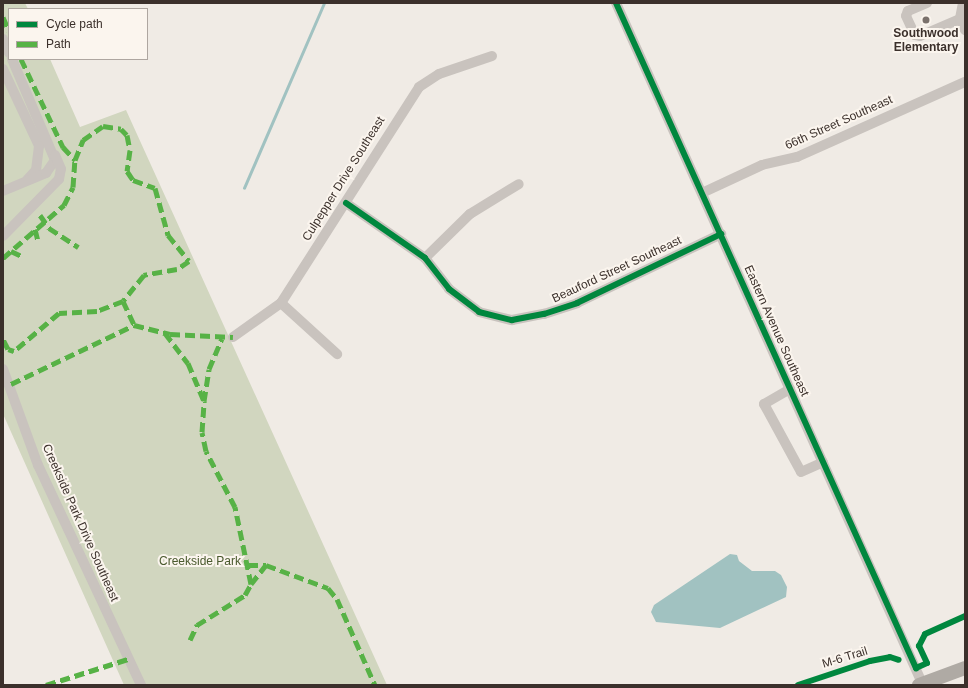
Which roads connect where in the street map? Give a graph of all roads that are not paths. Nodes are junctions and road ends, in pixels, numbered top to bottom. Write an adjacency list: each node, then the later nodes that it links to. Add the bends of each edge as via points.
1 (616, 3): 16 (street, Eastern Avenue Southeast)
2 (927, 3): 4 (street, via 908,11 906,16 915,35 920,36)
3 (963, 3): 4 (street)
4 (960, 19): 5 (street)
5 (965, 30)
6 (3, 40): 7 (street)
7 (8, 51)
8 (492, 56): 17 (street, Culpepper Drive Southeast, via 439,74 419,87)
9 (12, 60): 12 (street)
10 (3, 69): 13 (street, via 39,146 36,170)
11 (965, 82): 16 (street, 66th Street Southeast, via 798,157 762,165)
12 (55, 155): 13 (street, via 46,173); 19 (street, via 61,169 59,179)
13 (27, 180): 15 (street)
14 (519, 184): 20 (street, via 470,214)
15 (3, 191)
16 (702, 193): 18 (street, Eastern Avenue Southeast)
17 (346, 203): 20 (street, Beauford Street Southeast); 21 (street, Culpepper Drive Southeast)
18 (721, 234): 20 (street, Beauford Street Southeast, via 577,303 544,314 512,320 479,312 449,288); 25 (street, Eastern Avenue Southeast)
19 (3, 236)
20 (425, 258)
21 (281, 303): 22 (street, Culpepper Drive Southeast); 23 (street)
22 (233, 337)
23 (337, 354)
24 (3, 370): 28 (street, Creekside Park Drive Southeast, via 38,465)
25 (790, 389): 26 (street, Eastern Avenue Southeast); 26 (street, via 764,404 802,472)
26 (823, 462): 30 (street, Eastern Avenue Southeast)
27 (965, 668): 29 (highway)
28 (141, 685)
29 (919, 685)
30 (923, 685)

